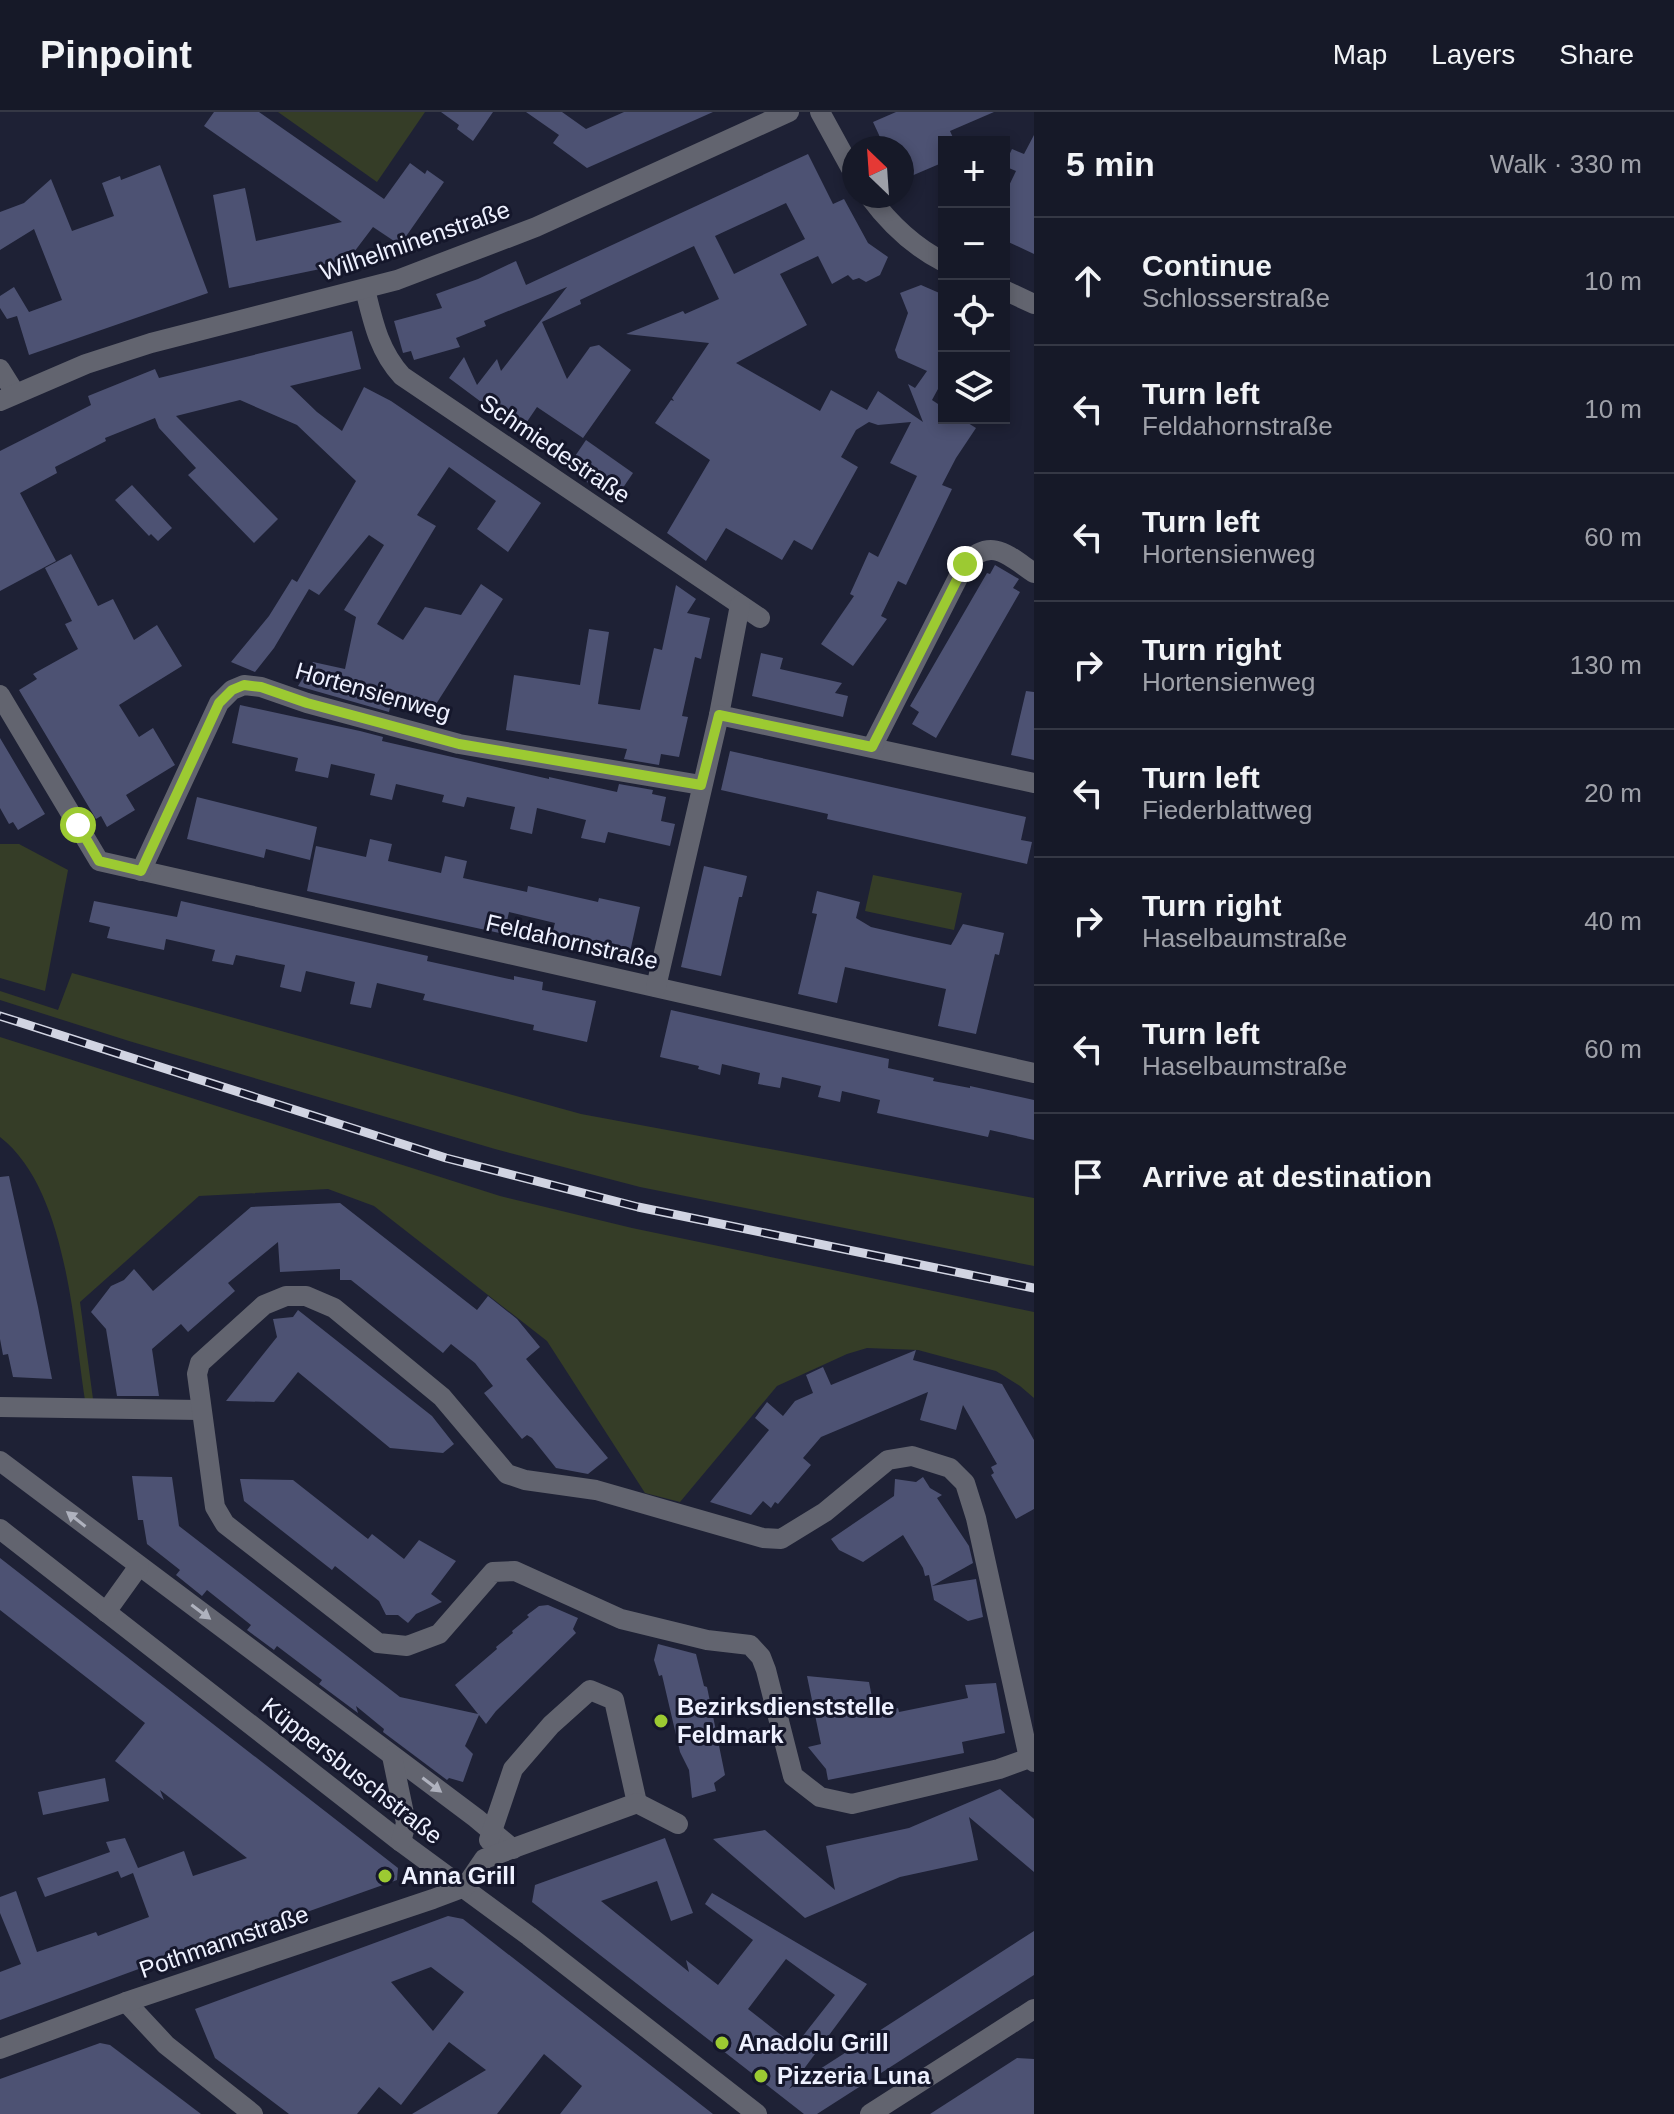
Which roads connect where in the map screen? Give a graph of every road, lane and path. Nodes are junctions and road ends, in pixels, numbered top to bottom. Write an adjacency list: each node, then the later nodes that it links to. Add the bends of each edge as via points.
1 (789, 112): 6 (street, Wilhelminenstraße, via 536,227)
2 (820, 112): 3 (street)
3 (842, 152)
4 (879, 208): 5 (street)
5 (938, 259)
6 (365, 289): 10 (street, Wilhelminenstraße, via 151,343); 12 (street, Schmiedestraße, via 381,347 402,376)
7 (1010, 293): 8 (street)
8 (1034, 304)
9 (0, 369): 10 (street)
10 (8, 397)
11 (1034, 573): 16 (street, via 1002,552 975,553)
12 (740, 605): 13 (street, Schmiedestraße); 15 (street)
13 (760, 618)
14 (0, 695): 19 (street, Feldahornstraße, via 99,861)
15 (719, 715): 16 (street); 18 (street)
16 (872, 747): 17 (street)
17 (1034, 783)
18 (701, 785): 19 (street, Hortensienweg, via 459,744 244,685 219,703); 20 (street)
19 (141, 871): 20 (street, Feldahornstraße)
20 (656, 987): 21 (street, Feldahornstraße)
21 (1034, 1073)
22 (0, 1407): 23 (street)
23 (200, 1410): 29 (street, via 215,1507 225,1524 378,1643 407,1646 439,1634 493,1572 515,1571 621,1619 750,1645 766,1670 793,1776 820,1797 852,1804); 29 (street, via 200,1363 264,1305 286,1296 306,1296 334,1308 442,1397 507,1474 525,1480 596,1490 781,1539 825,1512 888,1460 912,1456 950,1468 965,1483 976,1518)
24 (0, 1461): 26 (street, Küppersbuschstraße, one-way to 24)
25 (0, 1529): 27 (street, Küppersbuschstraße)
26 (139, 1566): 27 (street); 28 (street, Küppersbuschstraße, one-way to 28)
27 (106, 1612): 33 (street, Küppersbuschstraße)
28 (392, 1756): 32 (street, Küppersbuschstraße, one-way to 32); 33 (street, via 406,1823)
29 (1032, 1760)
30 (637, 1803): 31 (street); 32 (street, via 614,1700 590,1690 513,1769); 34 (street)
31 (678, 1824)
32 (491, 1830): 34 (street, Küppersbuschstraße); 35 (street)
33 (401, 1842): 36 (street, Küppersbuschstraße)
34 (513, 1849): 35 (street)
35 (484, 1859): 36 (street)
36 (465, 1887): 37 (street, Pothmannstraße); 41 (street, Küppersbuschstraße)
37 (126, 2002): 39 (street, Pothmannstraße); 40 (street, via 166,2045)
38 (1029, 2019): 42 (street)
39 (0, 2049)
40 (253, 2114)
41 (757, 2114)
42 (870, 2114)

